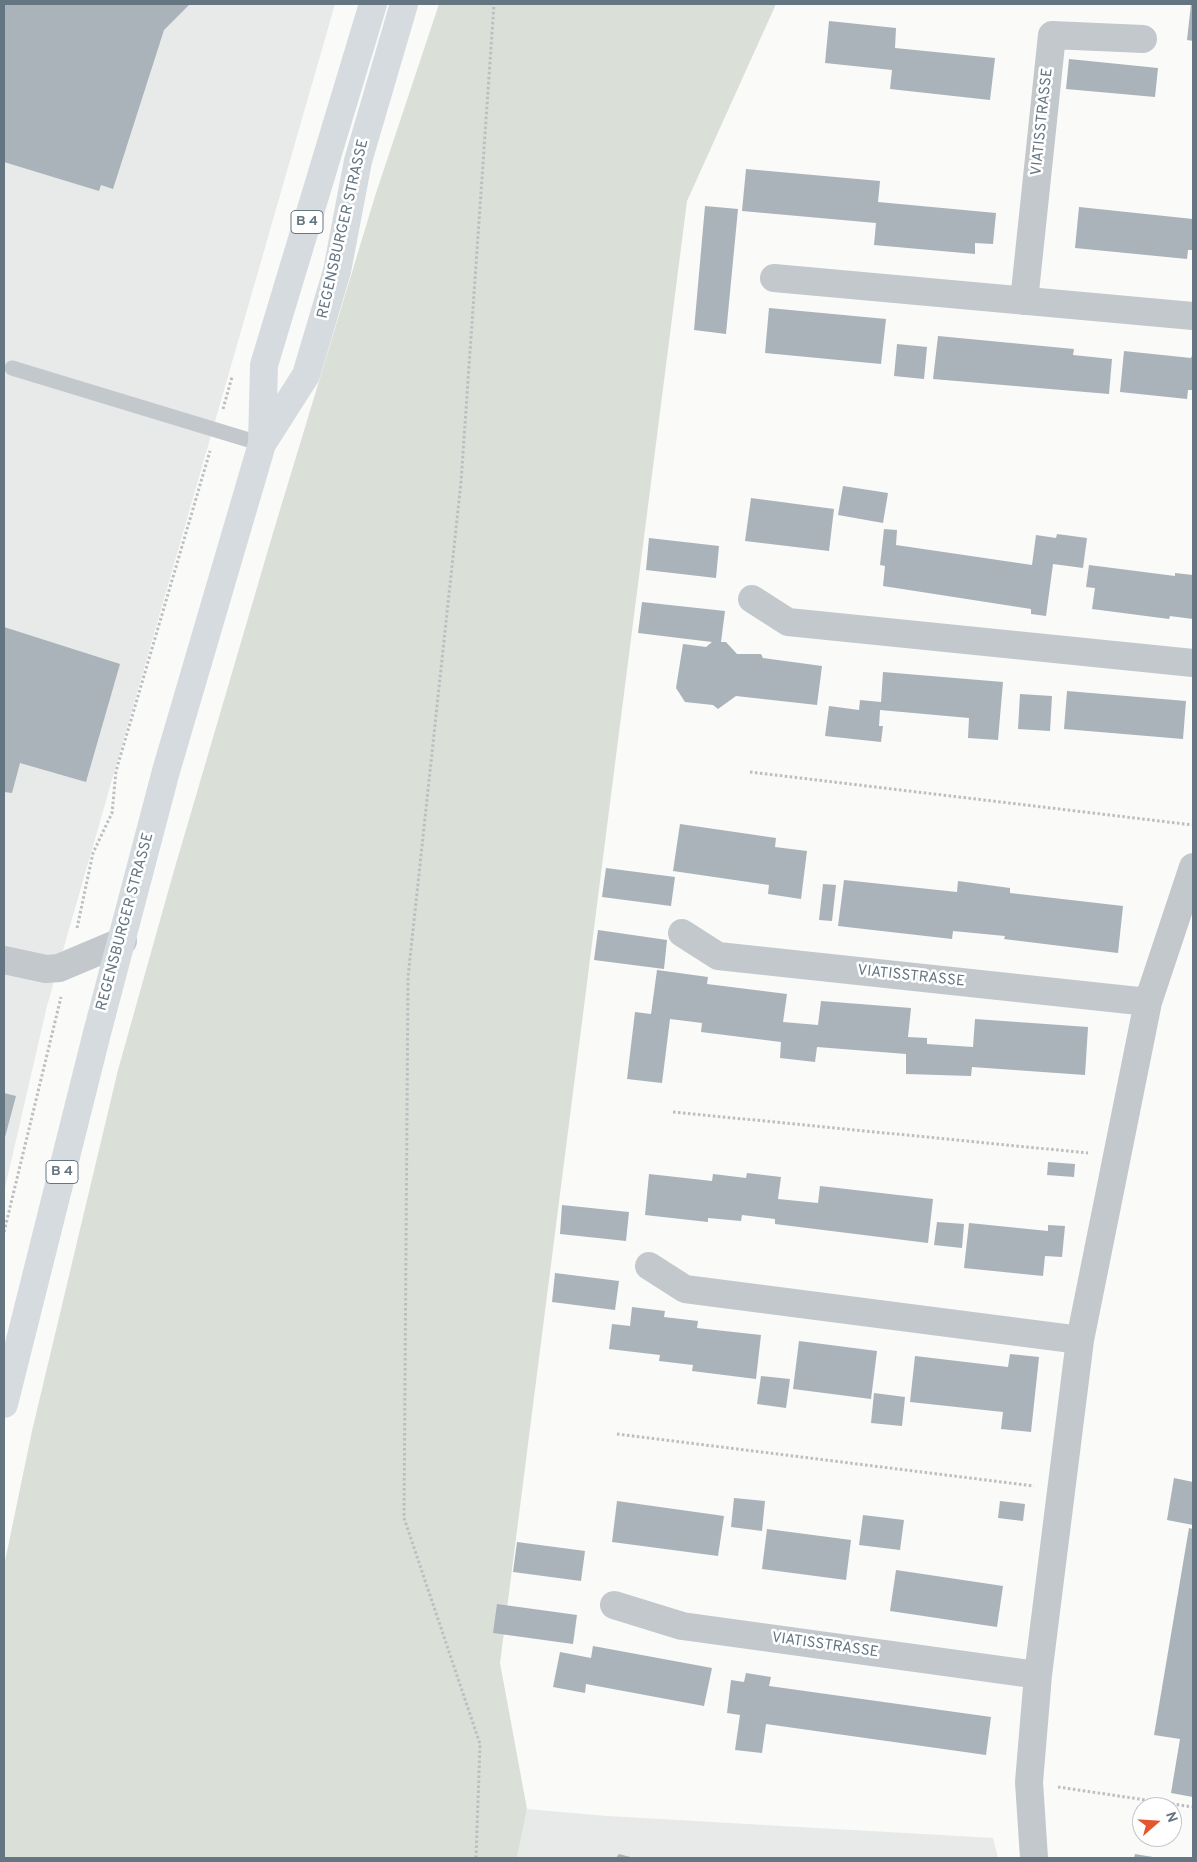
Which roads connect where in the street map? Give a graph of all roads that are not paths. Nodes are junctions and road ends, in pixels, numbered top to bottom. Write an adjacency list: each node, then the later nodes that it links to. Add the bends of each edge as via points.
1 (373, 4): 8 (main road, REGENSBURGER STRASSE / B 4, via 264,365)
2 (404, 4): 8 (main road, REGENSBURGER STRASSE / B 4, via 358,161 337,271 306,375)
3 (1143, 39): 5 (street, VIATISSTRASSE, via 1052,35)
4 (774, 278): 5 (street)
5 (1024, 301): 6 (street)
6 (1193, 316)
7 (12, 368): 8 (lane)
8 (262, 444): 14 (main road, REGENSBURGER STRASSE / B 4, via 166,771)
9 (752, 599): 10 (street, via 788,622)
10 (1193, 663)
11 (1193, 867): 12 (street)
12 (1189, 894): 16 (street)
13 (682, 932): 16 (street, VIATISSTRASSE, via 718,956)
14 (123, 941): 15 (street, via 69,964 46,969); 19 (main road, REGENSBURGER STRASSE / B 4)
15 (4, 960)
16 (1148, 1002): 18 (street)
17 (649, 1266): 18 (street, via 685,1290)
18 (1080, 1340): 21 (street)
19 (4, 1404)
20 (614, 1605): 21 (street, VIATISSTRASSE, via 682,1626)
21 (1038, 1675): 22 (street, via 1029,1782)
22 (1034, 1858)

